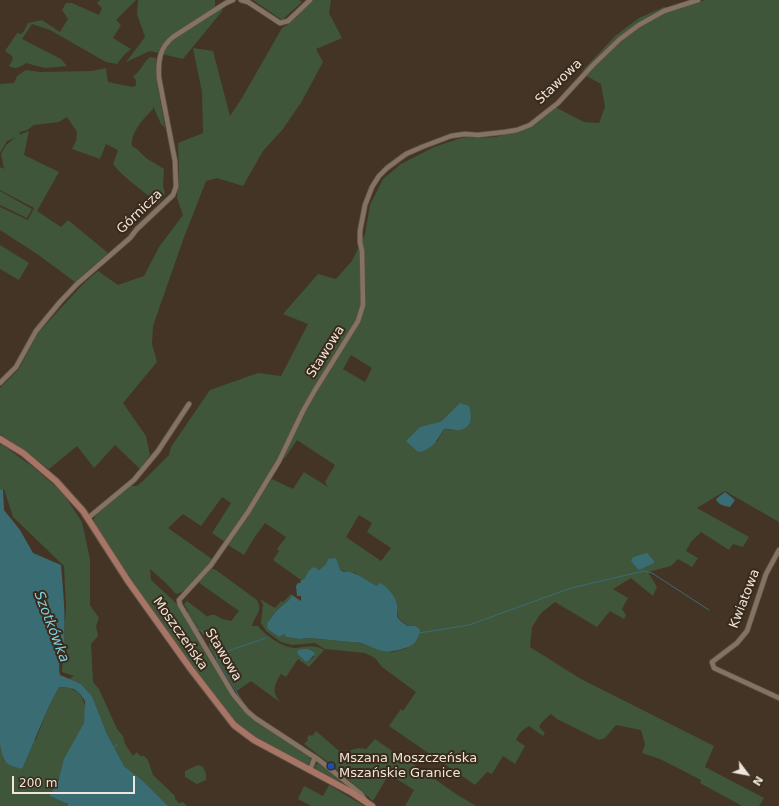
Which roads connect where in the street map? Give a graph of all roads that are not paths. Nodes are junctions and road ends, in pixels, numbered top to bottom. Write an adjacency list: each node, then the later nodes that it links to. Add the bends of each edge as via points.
1 (233, 0): 5 (street, Górnicza, via 167,41 161,53 158,68 175,161 176,186 173,195 60,302 36,331 16,367)
2 (241, 0): 3 (street, via 280,23 288,21)
3 (310, 0)
4 (698, 0): 11 (street, Stawowa, via 664,11 620,39 558,103 530,125 505,132 451,136 422,147 406,154 387,168 372,186 360,231 363,305 358,321 315,390 279,461 248,512 211,565 179,600 241,704 255,718)
5 (0, 383)
6 (189, 404): 8 (street, via 158,451 134,480)
7 (0, 439): 8 (street, Moszczeńska, via 23,453 56,481)
8 (88, 518): 12 (street, Moszczeńska, via 128,581 228,719 246,735)
9 (779, 550): 10 (street, Kwiatowa, via 766,574 747,631 737,643 712,662 714,668)
10 (779, 698)
11 (315, 757): 12 (street); 13 (street, Stawowa)
12 (310, 770): 13 (street, Moszczeńska)
13 (366, 801): 14 (street, Moszczeńska)
14 (372, 806)

